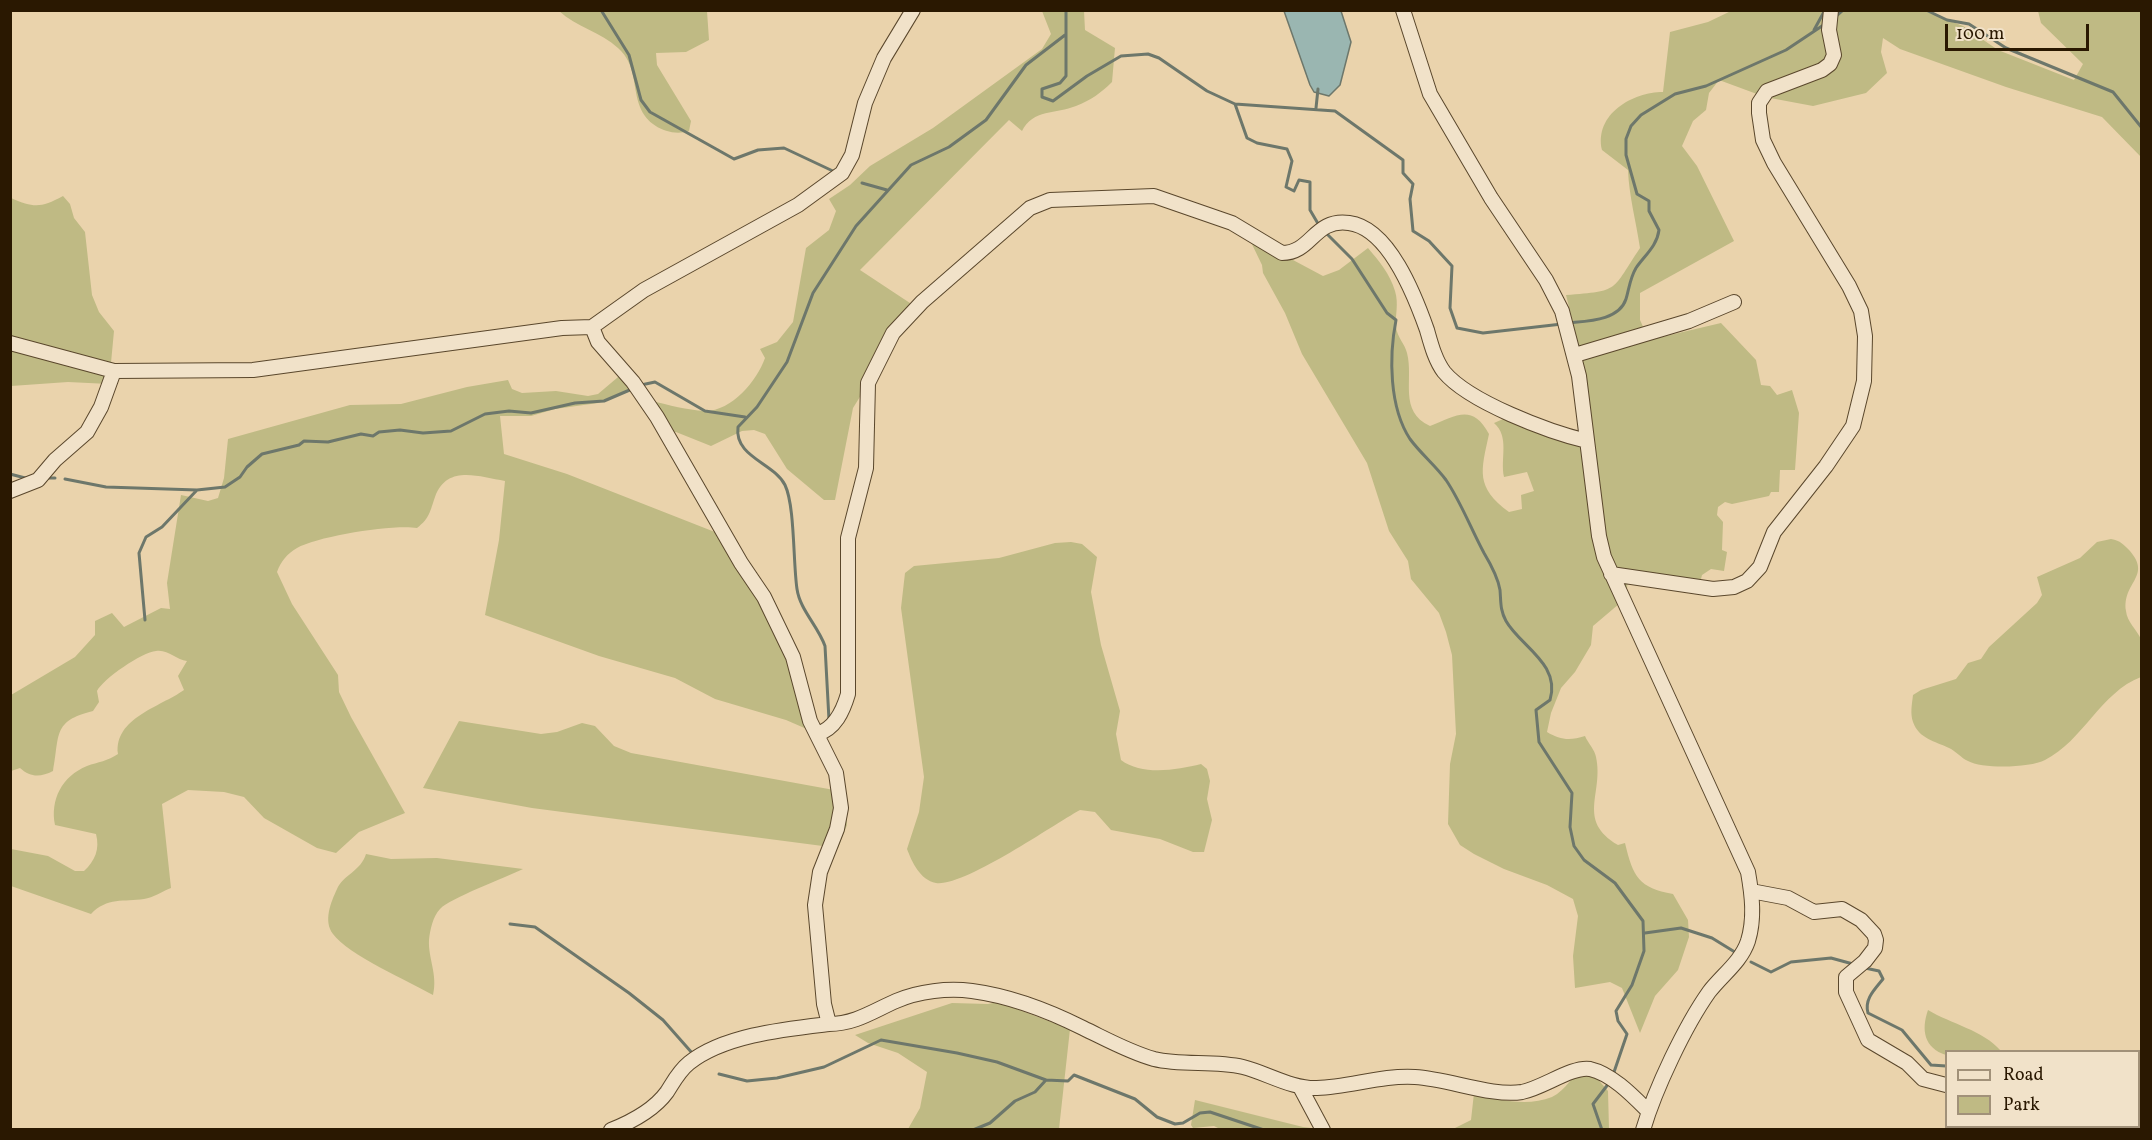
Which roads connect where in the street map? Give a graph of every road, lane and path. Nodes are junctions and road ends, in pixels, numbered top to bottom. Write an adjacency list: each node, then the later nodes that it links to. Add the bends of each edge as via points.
1 (913, 10): 5 (street, via 884,58 865,103 852,155 842,173 798,205 644,290)
2 (1403, 10): 7 (street, via 1430,94 1491,198 1546,280 1563,311)
3 (1832, 10): 11 (street, via 1829,20 1833,60 1815,74 1767,91 1759,102 1759,112 1763,140 1774,163 1861,311 1864,381 1853,426 1774,532 1760,567 1747,581 1713,589)
4 (1734, 302): 7 (street, via 1689,321)
5 (592, 327): 8 (street, via 253,370); 12 (street, via 604,351 657,417 764,597 793,657)
6 (10, 342): 8 (street)
7 (1575, 355): 9 (street)
8 (114, 371): 10 (street, via 87,432 54,460 38,480)
9 (1587, 441): 11 (street, via 1599,536); 12 (street, via 1489,403 1450,378 1439,363 1389,250 1371,231 1358,225 1328,225 1315,232 1299,250 1282,254 1232,224 1154,196 1068,198 1036,205 906,318 886,344 868,383 866,468 848,537 848,694 843,710 830,728)
10 (10, 491)
11 (1611, 574): 13 (street, via 1740,850)
12 (817, 734): 14 (street, via 836,773 841,794 837,829 820,872 815,905 822,993)
13 (1752, 891): 15 (street, via 1788,898 1814,912 1842,909 1861,920 1874,934 1875,948 1846,977 1844,987 1865,1035 1877,1047 1907,1063 1923,1079); 17 (street, via 1753,915 1744,950 1709,993)
14 (829, 1024): 16 (street, via 853,1022 921,993 972,991 1033,1007 1155,1059 1235,1065); 18 (street, via 768,1032 697,1057 681,1071 659,1102)
15 (1945, 1084)
16 (1300, 1087): 17 (street, via 1325,1088 1379,1078 1412,1077 1513,1093 1534,1089 1580,1069 1593,1070 1615,1082); 19 (street)
17 (1648, 1111): 20 (street)
18 (611, 1130)
19 (1323, 1130)
20 (1643, 1130)

